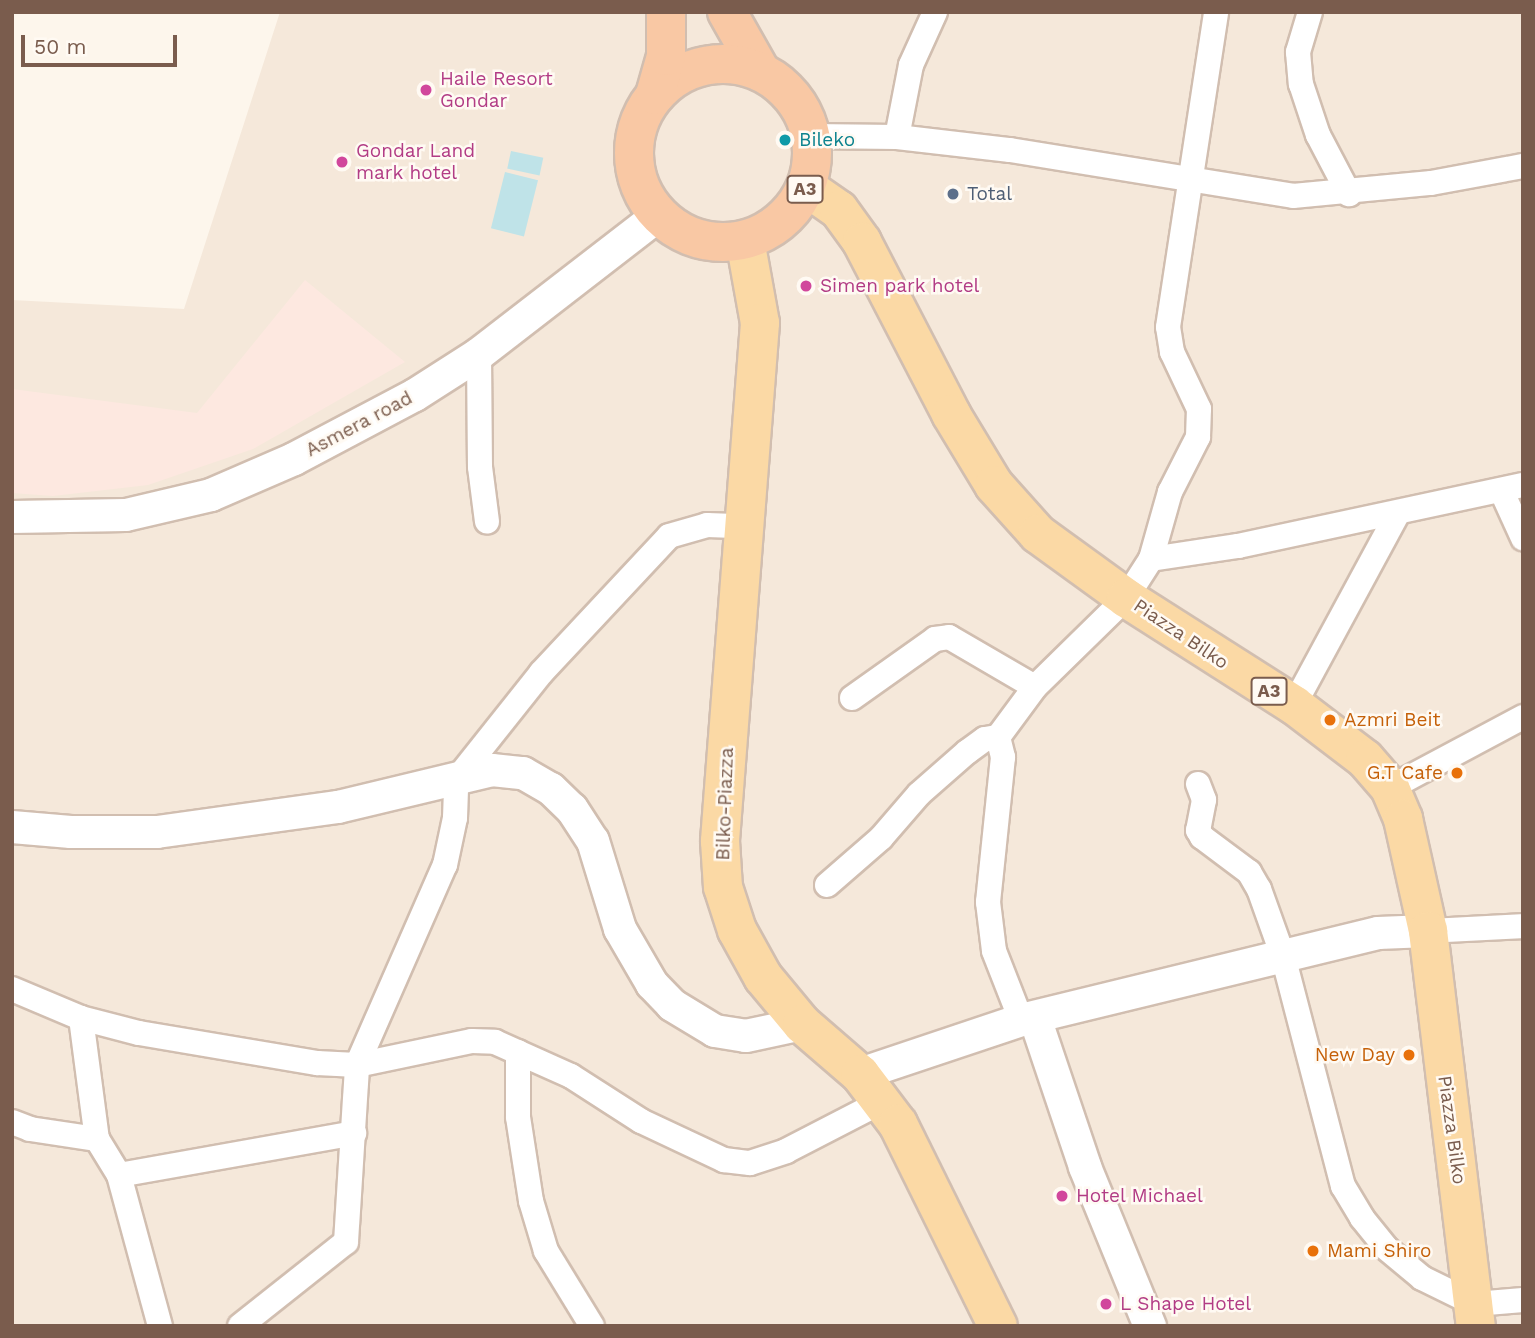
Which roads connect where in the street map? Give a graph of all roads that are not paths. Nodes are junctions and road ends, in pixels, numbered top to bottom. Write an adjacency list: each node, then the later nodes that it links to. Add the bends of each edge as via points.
1 (666, 12): 7 (highway, via 666,56)
2 (727, 12): 6 (highway)
3 (934, 12): 9 (street, via 911,65)
4 (1216, 12): 11 (street)
5 (1310, 12): 13 (street, via 1298,52 1301,85 1318,135)
6 (761, 72): 7 (highway, A3, via 734,64 705,66 678,76); 8 (highway, A3, via 785,88 802,109)
7 (656, 94): 14 (highway, A3, via 641,117 634,143 635,169 643,194)
8 (811, 136): 9 (street); 12 (highway, A3, via 813,162)
9 (897, 136): 11 (street)
10 (1523, 166): 13 (street)
11 (1189, 179): 13 (street, via 1293,196); 23 (street, via 1168,327 1172,352 1199,409 1198,437 1170,492)
12 (806, 187): 15 (highway, A3, via 778,224); 24 (main road, Piazza Bilko / A3, via 839,210 862,242 951,414 994,485 1038,534)
13 (1349, 194)
14 (659, 215): 15 (highway, A3, via 680,232 705,241); 16 (street, Asmera road)
15 (745, 240): 21 (main road, Bilko-Piazza, via 760,323)
16 (479, 354): 19 (street, Asmera road, via 415,395 294,459 211,495 126,515); 20 (street, via 480,467)
17 (1512, 488): 18 (street); 22 (street)
18 (1398, 513): 23 (street, via 1177,558); 27 (street)
19 (12, 517)
20 (487, 522)
21 (742, 526): 30 (street, via 707,525 669,536 541,673); 41 (main road, Bilko-Piazza, via 720,841 723,887 737,930 763,977)
22 (1523, 538)
23 (1151, 559): 24 (street)
24 (1126, 598): 25 (street); 27 (main road, Piazza Bilko / A3)
25 (1035, 687): 26 (street, via 949,636 935,639); 29 (street)
26 (852, 698)
27 (1294, 705): 32 (main road, Piazza Bilko / A3, via 1365,759)
28 (1523, 717): 32 (street)
29 (998, 737): 34 (street, via 985,738 967,751); 40 (street, via 1003,757 988,902 995,951)
30 (456, 780): 33 (street, via 338,807 158,832); 41 (street, via 492,770 523,773 551,789 572,809 593,841 620,929 652,984 692,1020 715,1031 746,1036); 43 (street, via 455,818 445,865)
31 (1198, 784): 37 (street, via 1204,800 1198,830 1255,880)
32 (1390, 788): 36 (main road, Piazza Bilko / A3, via 1403,819)
33 (12, 827)
34 (827, 885)
35 (1523, 926): 36 (street)
36 (1428, 931): 37 (street, via 1378,933); 50 (main road, Piazza Bilko / A3)
37 (1283, 956): 40 (street); 50 (street, via 1343,1186 1386,1248)
38 (12, 989): 39 (street)
39 (81, 1018): 43 (street, via 139,1034); 47 (street)
40 (1028, 1019): 44 (street); 55 (street)
41 (802, 1024): 44 (main road, Bilko-Piazza)
42 (518, 1052): 43 (street, via 495,1042 472,1041); 44 (street, via 571,1076 688,1146 724,1160 750,1163 786,1151); 53 (street, via 518,1117 531,1201 546,1251)
43 (357, 1065): 46 (street)
44 (872, 1088): 54 (main road, Bilko-Piazza)
45 (12, 1122): 47 (street)
46 (354, 1133): 48 (street); 52 (street, via 346,1242)
47 (97, 1139): 48 (street)
48 (119, 1175): 51 (street)
49 (1523, 1300): 50 (street)
50 (1475, 1315)
51 (160, 1326)
52 (240, 1326)
53 (592, 1326)
54 (998, 1326)
55 (1150, 1326)

